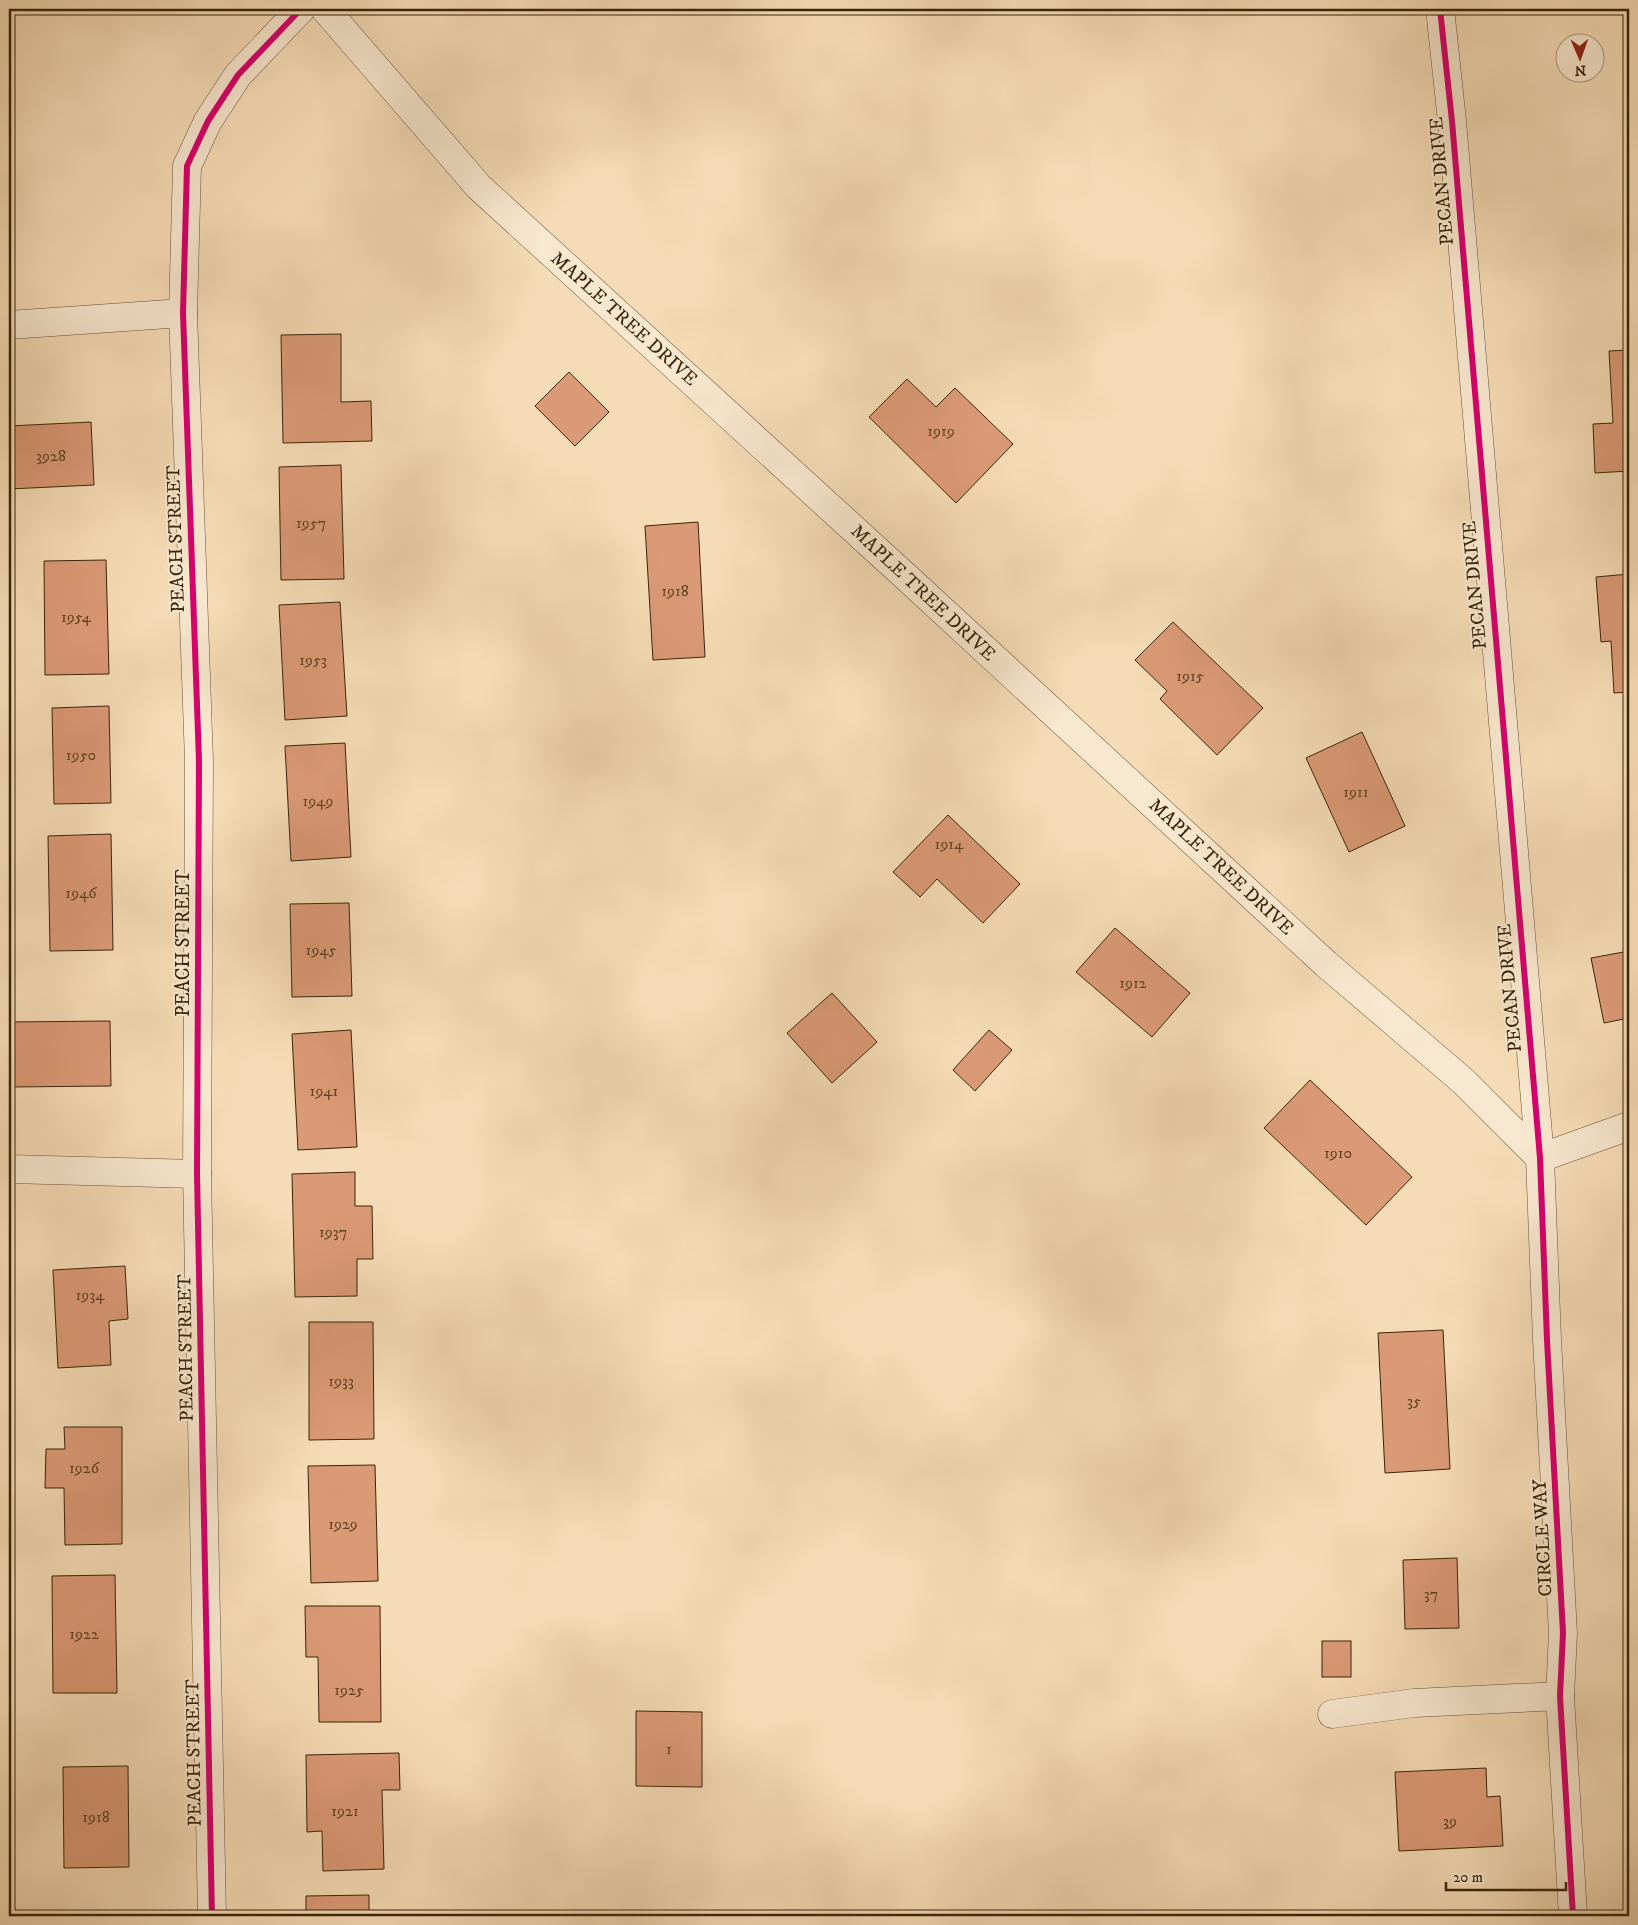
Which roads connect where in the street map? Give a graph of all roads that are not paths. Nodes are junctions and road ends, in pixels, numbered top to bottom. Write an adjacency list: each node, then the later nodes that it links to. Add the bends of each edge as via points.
1 (301, 9): 4 (street, PEACH STREET, via 238,75 208,120 187,166)
2 (325, 9): 7 (street, MAPLE TREE DRIVE, via 479,187 1326,964 1463,1081)
3 (1440, 9): 7 (street, PECAN DRIVE)
4 (183, 313): 5 (street); 9 (street, PEACH STREET, via 199,761)
5 (9, 324)
6 (1629, 1126): 7 (street)
7 (1540, 1158): 10 (street, CIRCLE WAY, via 1563,1633)
8 (9, 1169): 9 (street)
9 (197, 1174): 12 (street, PEACH STREET)
10 (1560, 1696): 11 (street, via 1414,1703); 13 (street, CIRCLE WAY)
11 (1332, 1714)
12 (212, 1916)
13 (1573, 1916)

